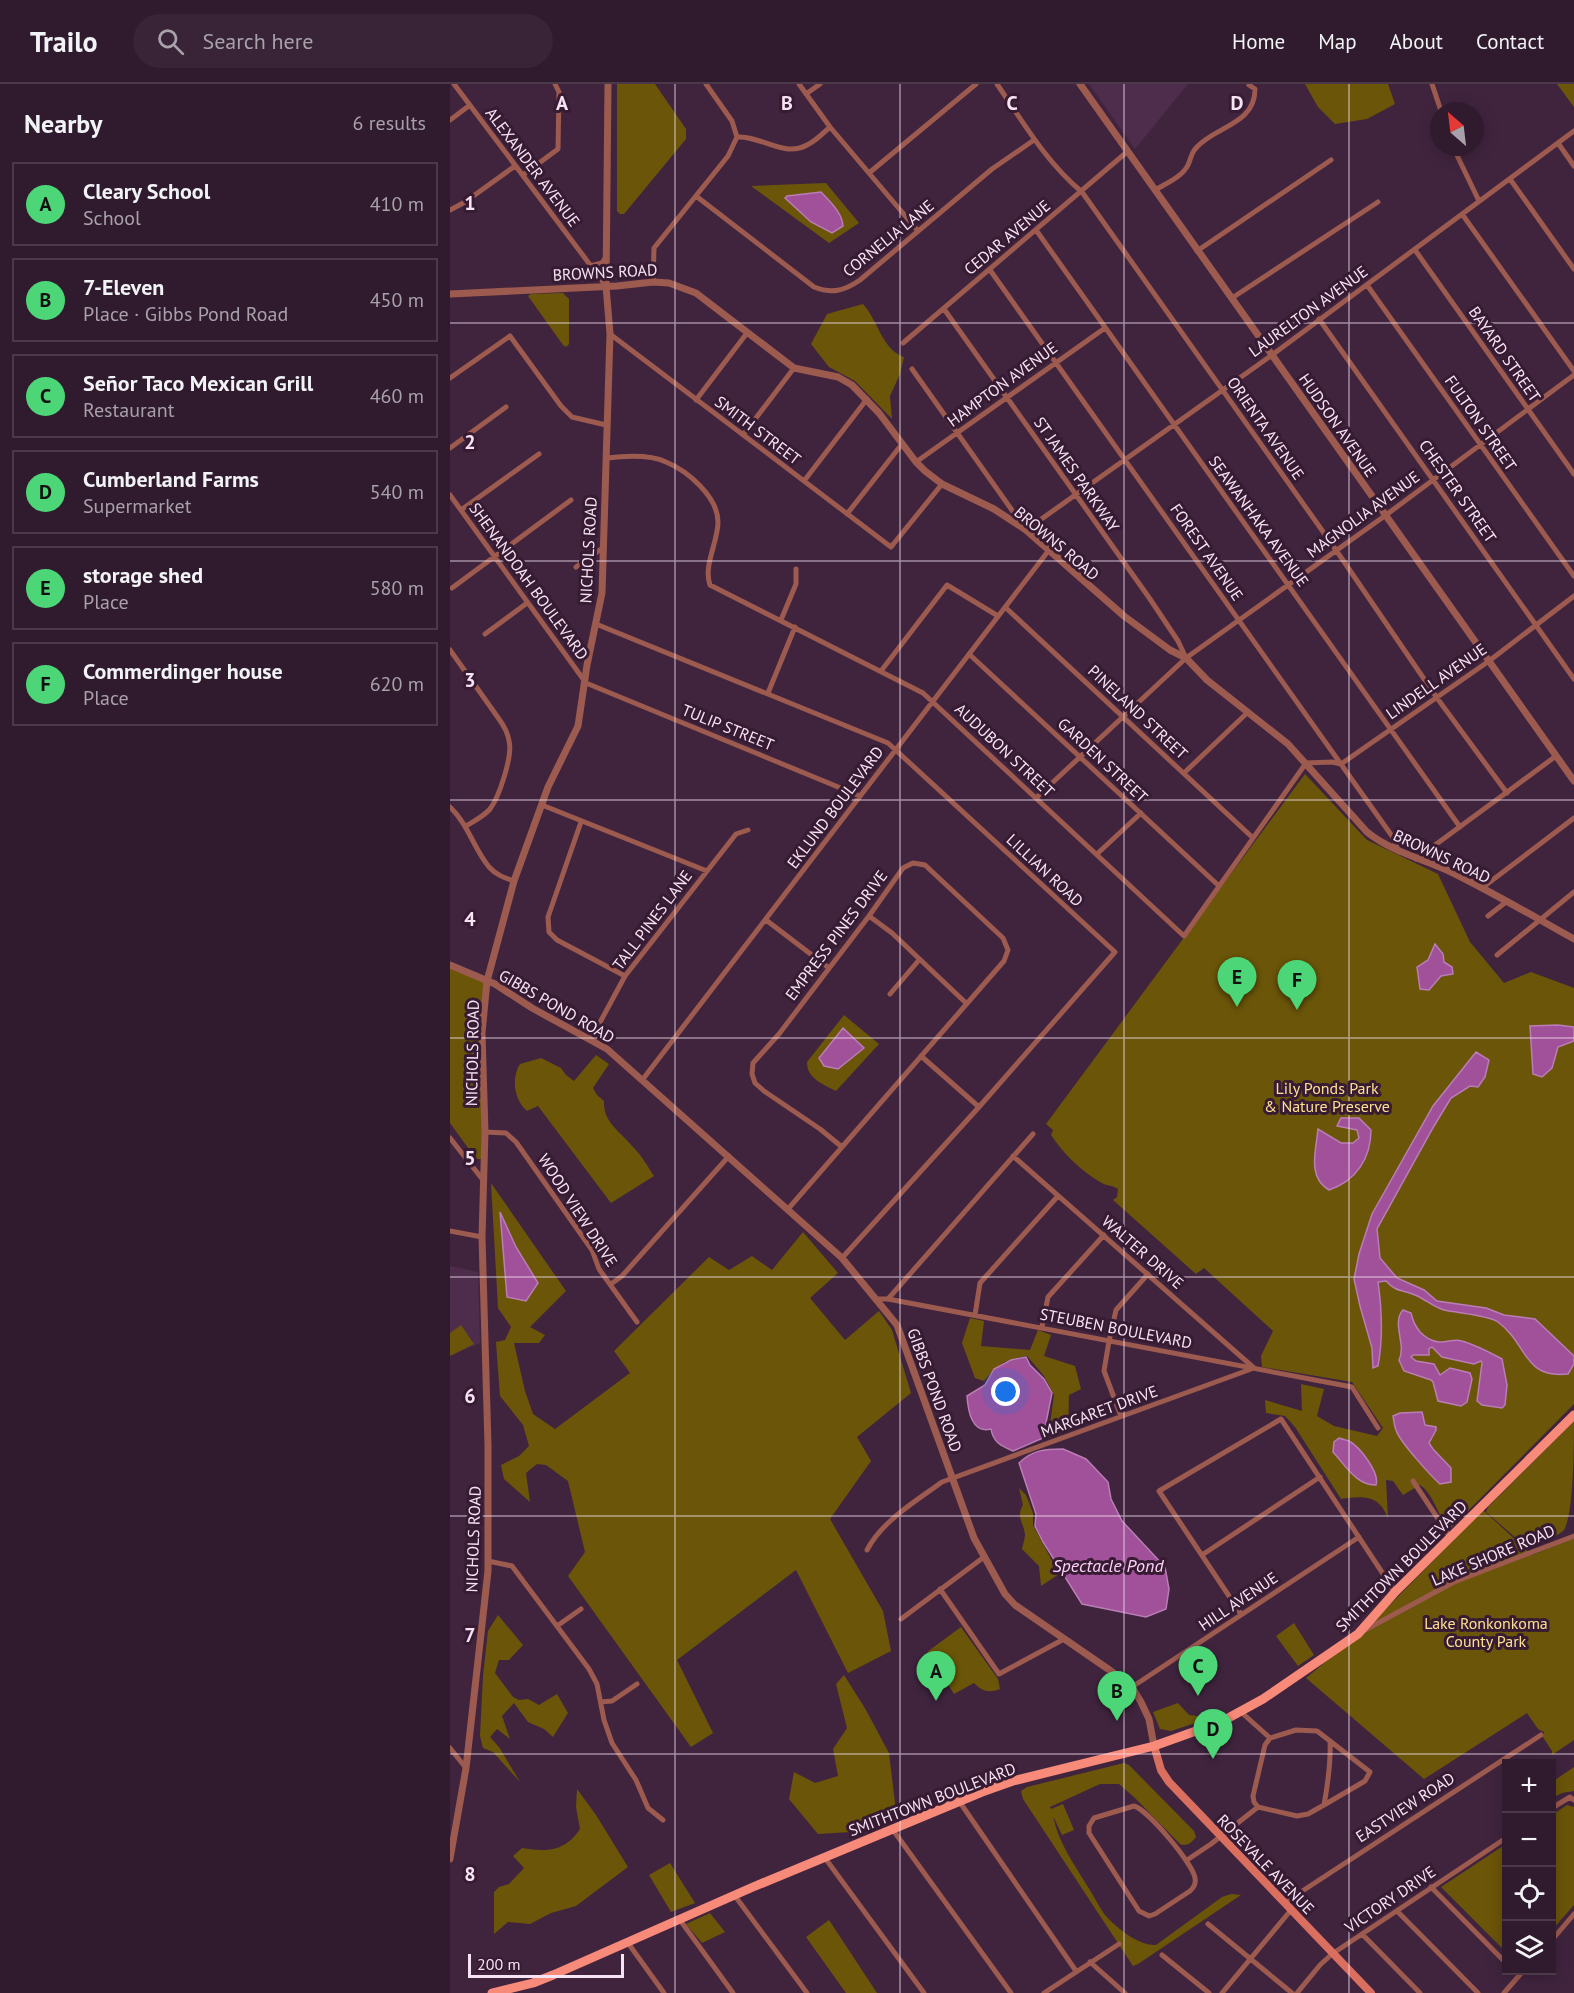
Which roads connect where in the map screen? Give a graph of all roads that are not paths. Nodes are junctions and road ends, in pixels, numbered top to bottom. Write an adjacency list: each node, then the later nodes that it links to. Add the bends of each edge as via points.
1 (454, 84): 14 (street, ALEXANDER AVENUE)
2 (555, 84): 27 (street, via 559,92 558,149)
3 (608, 84): 40 (street, NICHOLS ROAD)
4 (706, 84): 18 (street, via 732,122)
5 (799, 84): 12 (street)
6 (820, 84): 12 (street)
7 (976, 84): 26 (street)
8 (997, 84): 19 (street, ORIENTA AVENUE)
9 (1080, 84): 21 (street, HUDSON AVENUE)
10 (1432, 84): 13 (street)
11 (1249, 85): 29 (street, via 1255,97 1247,113 1196,147 1181,174)
12 (806, 94): 16 (street)
13 (1438, 102)
14 (470, 105): 15 (street); 24 (street, ALEXANDER AVENUE)
15 (450, 120)
16 (830, 127): 18 (street, via 808,145 792,149 748,136); 26 (street)
17 (1574, 131): 20 (street, LAURELTON AVENUE)
18 (737, 137): 31 (street, via 728,156)
19 (1034, 140): 30 (street, ORIENTA AVENUE); 37 (street, CORNELIA LANE, via 992,169)
20 (1558, 143): 25 (street); 28 (street, LAURELTON AVENUE)
21 (1128, 151): 29 (street, HUDSON AVENUE); 30 (street, CEDAR AVENUE)
22 (1457, 156): 32 (street)
23 (1331, 160): 39 (street)
24 (514, 166): 27 (street, ALEXANDER AVENUE); 34 (street)
25 (1574, 166)
26 (869, 173): 37 (street)
27 (523, 175): 41 (street, ALEXANDER AVENUE)
28 (1509, 178): 32 (street, LAURELTON AVENUE); 42 (street)
29 (1155, 189): 39 (street, HUDSON AVENUE)
30 (1082, 192): 36 (street, CEDAR AVENUE); 61 (street, ORIENTA AVENUE)
31 (696, 196): 37 (street, CORNELIA LANE, via 814,287 825,291 848,288); 44 (street, via 654,248)
32 (1479, 201): 35 (street, LAURELTON AVENUE)
33 (1378, 202): 48 (street)
34 (450, 210)
35 (1462, 214): 38 (street, LAURELTON AVENUE); 59 (street)
36 (1036, 230): 43 (street, CEDAR AVENUE); 51 (street, SEAWANHAKA AVENUE)
37 (918, 231)
38 (1414, 250): 45 (street, LAURELTON AVENUE); 66 (street, BAYARD STREET)
39 (1197, 251): 48 (street, HUDSON AVENUE)
40 (606, 257): 41 (street, via 602,263); 46 (street, NICHOLS ROAD)
41 (590, 266): 46 (street, ALEXANDER AVENUE)
42 (1574, 269)
43 (990, 270): 49 (street, CEDAR AVENUE); 56 (street, FOREST AVENUE)
44 (653, 282): 46 (street, BROWNS ROAD); 52 (street, BROWNS ROAD, via 696,293)
45 (1367, 285): 50 (street, LAURELTON AVENUE); 72 (street, FULTON STREET)
46 (606, 286): 47 (street, BROWNS ROAD); 53 (street, NICHOLS ROAD)
47 (450, 294)
48 (1232, 298): 55 (street, HUDSON AVENUE)
49 (944, 309): 54 (street, CEDAR AVENUE); 62 (street, ST JAMES PARKWAY)
50 (1319, 319): 55 (street, LAURELTON AVENUE); 79 (street, CHESTER STREET)
51 (1104, 328): 56 (street, HAMPTON AVENUE); 68 (street, SEAWANHAKA AVENUE)
52 (747, 333): 57 (street, BROWNS ROAD); 64 (street)
53 (610, 334): 64 (street, SMITH STREET); 67 (street, NICHOLS ROAD)
54 (903, 343)
55 (1272, 355): 61 (street, LAURELTON AVENUE); 87 (street, HUDSON AVENUE)
56 (1055, 362): 62 (street, HAMPTON AVENUE); 76 (street, FOREST AVENUE)
57 (794, 368): 63 (street, BROWNS ROAD, via 838,377); 70 (street)
58 (912, 369): 69 (street)
59 (1574, 373): 66 (street, MAGNOLIA AVENUE)
60 (450, 378): 67 (street, via 510,336 572,417)
61 (1222, 389): 68 (street, LAURELTON AVENUE); 91 (street, ORIENTA AVENUE)
62 (1006, 398): 69 (street, HAMPTON AVENUE); 83 (street, ST JAMES PARKWAY)
63 (867, 399): 71 (street, BROWNS ROAD); 80 (street)
64 (696, 400): 70 (street, SMITH STREET)
65 (506, 407): 73 (street)
66 (1529, 410): 72 (street, MAGNOLIA AVENUE); 78 (street, BAYARD STREET)
67 (606, 425): 75 (street, NICHOLS ROAD)
68 (1174, 425): 76 (street, LAURELTON AVENUE); 96 (street, SEAWANHAKA AVENUE)
69 (957, 433): 77 (street, HAMPTON AVENUE); 88 (street)
70 (743, 435): 80 (street, SMITH STREET)
71 (902, 444): 77 (street, BROWNS ROAD); 86 (street)
72 (1480, 445): 79 (street, MAGNOLIA AVENUE); 95 (street, FULTON STREET)
73 (450, 448)
74 (539, 454): 85 (street)
75 (607, 458): 89 (street, NICHOLS ROAD); 103 (street, AUDUBON STREET, via 666,461 698,485 714,501 717,510 707,576 710,585)
76 (1125, 460): 83 (street, LAURELTON AVENUE); 102 (street, FOREST AVENUE)
77 (916, 462): 81 (street, BROWNS ROAD)
78 (1574, 474)
79 (1433, 480): 87 (street, MAGNOLIA AVENUE); 105 (street, CHESTER STREET)
80 (804, 481): 86 (street, SMITH STREET)
81 (942, 484): 86 (street, SMITH STREET, via 891,547); 88 (street, BROWNS ROAD)
82 (450, 495): 85 (street, SHENANDOAH BOULEVARD)
83 (1075, 495): 88 (street, LAURELTON AVENUE); 110 (street, ST JAMES PARKWAY, via 1178,641)
84 (571, 500): 92 (street)
85 (461, 510): 92 (street, SHENANDOAH BOULEVARD)
86 (847, 514)
87 (1386, 515): 91 (street, MAGNOLIA AVENUE); 111 (street, HUDSON AVENUE)
88 (1026, 530): 90 (street, BROWNS ROAD)
89 (604, 547): 93 (street); 104 (street, NICHOLS ROAD)
90 (1049, 550): 100 (street, EKLUND BOULEVARD); 110 (street, BROWNS ROAD, via 1124,616)
91 (1336, 550): 96 (street, MAGNOLIA AVENUE); 116 (street, ORIENTA AVENUE)
92 (494, 557): 97 (street); 99 (street, SHENANDOAH BOULEVARD)
93 (576, 567)
94 (796, 569): 103 (street, via 796,584)
95 (1574, 576)
96 (1288, 585): 102 (street, MAGNOLIA AVENUE); 120 (street, SEAWANHAKA AVENUE)
97 (452, 588)
98 (1574, 596): 105 (street, LINDELL AVENUE)
99 (527, 603): 107 (street); 114 (street, SHENANDOAH BOULEVARD)
100 (1005, 607): 101 (street, EKLUND BOULEVARD); 119 (street, PINELAND STREET)
101 (998, 616): 109 (street, EKLUND BOULEVARD); 112 (street, via 947,585)
102 (1238, 620): 110 (street, MAGNOLIA AVENUE); 125 (street, FOREST AVENUE)
103 (781, 621): 106 (street, AUDUBON STREET)
104 (596, 624): 114 (street, NICHOLS ROAD); 115 (street, LILLIAN ROAD)
105 (1535, 625): 111 (street, LINDELL AVENUE); 113 (street, CHESTER STREET)
106 (795, 627): 112 (street, AUDUBON STREET); 115 (street)
107 (485, 634)
108 (450, 650): 136 (street, via 499,719 510,744 490,809)
109 (969, 654): 117 (street, EKLUND BOULEVARD); 123 (street, GARDEN STREET)
110 (1185, 658): 118 (street, BROWNS ROAD, via 1206,680); 119 (street, MAGNOLIA AVENUE)
111 (1489, 661): 116 (street, LINDELL AVENUE); 122 (street, HUDSON AVENUE)
112 (881, 671): 117 (street, AUDUBON STREET)
113 (1574, 680)
114 (586, 683): 129 (street, TULIP STREET); 131 (street, NICHOLS ROAD, via 578,726)
115 (768, 693): 121 (street, LILLIAN ROAD)
116 (1437, 698): 120 (street, LINDELL AVENUE); 128 (street, ORIENTA AVENUE)
117 (933, 701): 121 (street, EKLUND BOULEVARD); 130 (street, AUDUBON STREET)
118 (1248, 712): 124 (street, BROWNS ROAD); 126 (street)
119 (1123, 717): 123 (street, MAGNOLIA AVENUE); 126 (street, PINELAND STREET)
120 (1391, 730): 125 (street, LINDELL AVENUE); 137 (street, SEAWANHAKA AVENUE)
121 (896, 749): 129 (street, EKLUND BOULEVARD); 165 (street, LILLIAN ROAD, via 1115,952)
122 (1556, 756): 127 (street, HUDSON AVENUE); 128 (street)
123 (1080, 757): 130 (street, MAGNOLIA AVENUE); 133 (street, GARDEN STREET)
124 (1306, 764): 125 (street); 139 (street); 140 (street, BROWNS ROAD, via 1367,832)
125 (1341, 765): 140 (street, FOREST AVENUE, via 1392,836)
126 (1184, 773): 139 (street, PINELAND STREET)
127 (1574, 781)
128 (1507, 793): 137 (street)
129 (860, 795): 151 (street, EKLUND BOULEVARD)
130 (1036, 798): 141 (street, AUDUBON STREET)
131 (542, 805): 135 (street); 144 (street, NICHOLS ROAD)
132 (450, 807): 136 (street)
133 (1141, 813): 141 (street); 145 (street, GARDEN STREET)
134 (1574, 818): 146 (street)
135 (581, 822): 143 (street); 158 (street, via 548,916 549,932)
136 (466, 826): 144 (street, via 489,866 498,875)
137 (1460, 827): 142 (street)
138 (748, 830): 143 (street, TALL PINES LANE, via 736,834)
139 (1252, 837): 145 (street)
140 (1399, 852): 142 (street, BROWNS ROAD)
141 (1097, 854): 145 (street, AUDUBON STREET, via 1184,936)
142 (1416, 859): 146 (street, BROWNS ROAD)
143 (706, 871): 158 (street, TALL PINES LANE)
144 (514, 881): 159 (street, NICHOLS ROAD)
145 (1219, 886)
146 (1482, 888): 148 (street, BROWNS ROAD)
147 (1574, 892): 152 (street)
148 (1506, 902): 150 (street); 152 (street, BROWNS ROAD)
149 (869, 916): 155 (street); 157 (street, EMPRESS PINES DRIVE); 161 (street, EMPRESS PINES DRIVE, via 903,868 913,863 925,865 1003,938 1008,950 1004,961)
150 (1488, 916)
151 (766, 920): 157 (street); 164 (street, EKLUND BOULEVARD)
152 (1540, 920): 153 (street, BROWNS ROAD); 154 (street)
153 (1574, 939)
154 (1497, 955)
155 (919, 960): 160 (street); 161 (street)
156 (450, 965): 159 (street, GIBBS POND ROAD)
157 (829, 968): 169 (street, EMPRESS PINES DRIVE, via 753,1063 752,1074 764,1091)
158 (625, 976): 162 (street, TALL PINES LANE)
159 (487, 981): 162 (street, GIBBS POND ROAD); 166 (street, NICHOLS ROAD, via 482,1033)
160 (890, 994)
161 (966, 1003): 163 (street, EMPRESS PINES DRIVE)
162 (591, 1039): 164 (street, GIBBS POND ROAD)
163 (921, 1056): 165 (street); 169 (street, EMPRESS PINES DRIVE)
164 (643, 1079): 170 (street, GIBBS POND ROAD)
165 (979, 1107): 178 (street, LILLIAN ROAD)
166 (485, 1131): 172 (street, NICHOLS ROAD); 180 (street, WOOD VIEW DRIVE, via 506,1133 516,1142 592,1250 599,1269)
167 (1033, 1134): 171 (street)
168 (450, 1138): 172 (street)
169 (842, 1147): 174 (street, EMPRESS PINES DRIVE)
170 (729, 1156): 174 (street, GIBBS POND ROAD); 180 (street)
171 (1013, 1156): 173 (street, WALTER DRIVE); 182 (street)
172 (483, 1180): 177 (street, NICHOLS ROAD)
173 (1058, 1196): 176 (street, WALTER DRIVE); 183 (street, via 980,1283)
174 (788, 1209): 178 (street, GIBBS POND ROAD)
175 (450, 1231): 177 (street)
176 (1104, 1235): 179 (street, WALTER DRIVE); 185 (street, via 1048,1297)
177 (482, 1238): 200 (street, NICHOLS ROAD)
178 (842, 1258): 181 (street, GIBBS POND ROAD)
179 (1148, 1274): 186 (street, via 1116,1310); 187 (street, WALTER DRIVE)
180 (611, 1284): 184 (street, WOOD VIEW DRIVE)
181 (875, 1299): 182 (street, STEUBEN BOULEVARD); 192 (street, GIBBS POND ROAD, via 897,1325)
182 (888, 1299): 183 (street, STEUBEN BOULEVARD)
183 (975, 1315): 185 (street, STEUBEN BOULEVARD)
184 (637, 1322)
185 (1042, 1327): 186 (street, STEUBEN BOULEVARD)
186 (1109, 1341): 187 (street, STEUBEN BOULEVARD); 189 (street, via 1104,1371)
187 (1254, 1368): 189 (street, MARGARET DRIVE); 190 (street, STEUBEN BOULEVARD, via 1352,1386)
188 (1574, 1415): 196 (main road, SMITHTOWN BOULEVARD)
189 (1121, 1416): 192 (street, MARGARET DRIVE)
190 (1378, 1428)
191 (1320, 1477): 195 (street); 198 (street); 198 (street, via 1281,1419 1159,1491)
192 (953, 1478): 197 (street, MARGARET DRIVE, via 942,1482 874,1536); 199 (street, GIBBS POND ROAD)
193 (1413, 1481): 196 (street)
194 (1574, 1536): 207 (street, LAKE SHORE ROAD, via 1454,1582)
195 (1359, 1537): 202 (street); 204 (street, HILL AVENUE)
196 (1450, 1537): 202 (main road, SMITHTOWN BOULEVARD)
197 (867, 1550)
198 (1202, 1555): 204 (street)
199 (984, 1557): 201 (street); 208 (street, GIBBS POND ROAD, via 1015,1605)
200 (488, 1561): 206 (street, via 512,1566); 218 (street, NICHOLS ROAD)
201 (940, 1589): 205 (street); 208 (street, via 999,1674)
202 (1395, 1592): 207 (main road, SMITHTOWN BOULEVARD)
203 (581, 1609): 206 (street)
204 (1241, 1614): 210 (street, HILL AVENUE)
205 (901, 1619)
206 (557, 1626): 211 (street, via 589,1669)
207 (1358, 1634): 212 (main road, SMITHTOWN BOULEVARD)
208 (1064, 1639): 210 (street, GIBBS POND ROAD)
209 (637, 1684): 211 (street, via 612,1701)
210 (1132, 1687): 216 (street, GIBBS POND ROAD, via 1149,1719)
211 (601, 1702): 224 (street, via 612,1743 636,1780 648,1808)
212 (1241, 1712): 214 (street); 216 (main road, SMITHTOWN BOULEVARD)
213 (1541, 1735): 234 (street, EASTVIEW ROAD)
214 (1270, 1738): 215 (street, via 1296,1730 1317,1731); 223 (street, via 1253,1796)
215 (1330, 1741): 221 (street); 221 (street, via 1370,1772 1365,1781)
216 (1154, 1746): 220 (main road, SMITHTOWN BOULEVARD, via 1013,1781); 226 (main road, ROSEVALE AVENUE, via 1169,1782)
217 (450, 1748): 218 (street)
218 (466, 1768): 227 (street, NICHOLS ROAD)
219 (1574, 1800): 222 (street, via 1570,1797)
220 (959, 1801): 225 (main road, SMITHTOWN BOULEVARD); 249 (street)
221 (1324, 1805): 223 (street, via 1297,1816)
222 (1556, 1805)
223 (1258, 1807): 226 (street)
224 (663, 1820)
225 (893, 1830): 229 (main road, SMITHTOWN BOULEVARD); 256 (street)
226 (1220, 1836): 231 (street); 234 (main road, ROSEVALE AVENUE)
227 (451, 1841): 230 (street, NICHOLS ROAD)
228 (1502, 1841): 232 (street, VICTORY DRIVE)
229 (825, 1858): 233 (main road, SMITHTOWN BOULEVARD); 255 (street)
230 (450, 1859)
231 (1187, 1860): 231 (street, via 1140,1808 1099,1815 1089,1826 1094,1842 1143,1915 1155,1914 1194,1887 1194,1873)
232 (1431, 1887): 236 (street, VICTORY DRIVE); 247 (street)
233 (735, 1896): 238 (main road, SMITHTOWN BOULEVARD); 254 (street)
234 (1284, 1903): 235 (main road, ROSEVALE AVENUE)
235 (1291, 1910): 244 (main road, ROSEVALE AVENUE); 246 (street)
236 (1397, 1911): 240 (street, VICTORY DRIVE); 265 (street)
237 (1574, 1914): 241 (street)
238 (680, 1920): 242 (main road, SMITHTOWN BOULEVARD); 253 (street)
239 (1208, 1924): 246 (street)
240 (1362, 1934): 244 (street, VICTORY DRIVE); 264 (street)
241 (1556, 1934)
242 (628, 1943): 251 (main road, SMITHTOWN BOULEVARD, via 533,1983); 252 (street)
243 (1119, 1944): 248 (street)
244 (1332, 1954): 262 (street, VICTORY DRIVE); 263 (main road, ROSEVALE AVENUE)
245 (1162, 1955): 259 (street)
246 (1251, 1959): 260 (street); 261 (street)
247 (1502, 1959)
248 (1090, 1962): 249 (street); 258 (street)
249 (1076, 1971): 257 (street)
250 (1519, 1976): 266 (street)
251 (492, 1993)
252 (664, 1993)
253 (733, 1993)
254 (807, 1993)
255 (924, 1993)
256 (1011, 1993)
257 (1044, 1993)
258 (1125, 1993)
259 (1209, 1993)
260 (1222, 1993)
261 (1292, 1993)
262 (1297, 1993)
263 (1371, 1993)
264 (1420, 1993)
265 (1478, 1993)
266 (1504, 1993)

